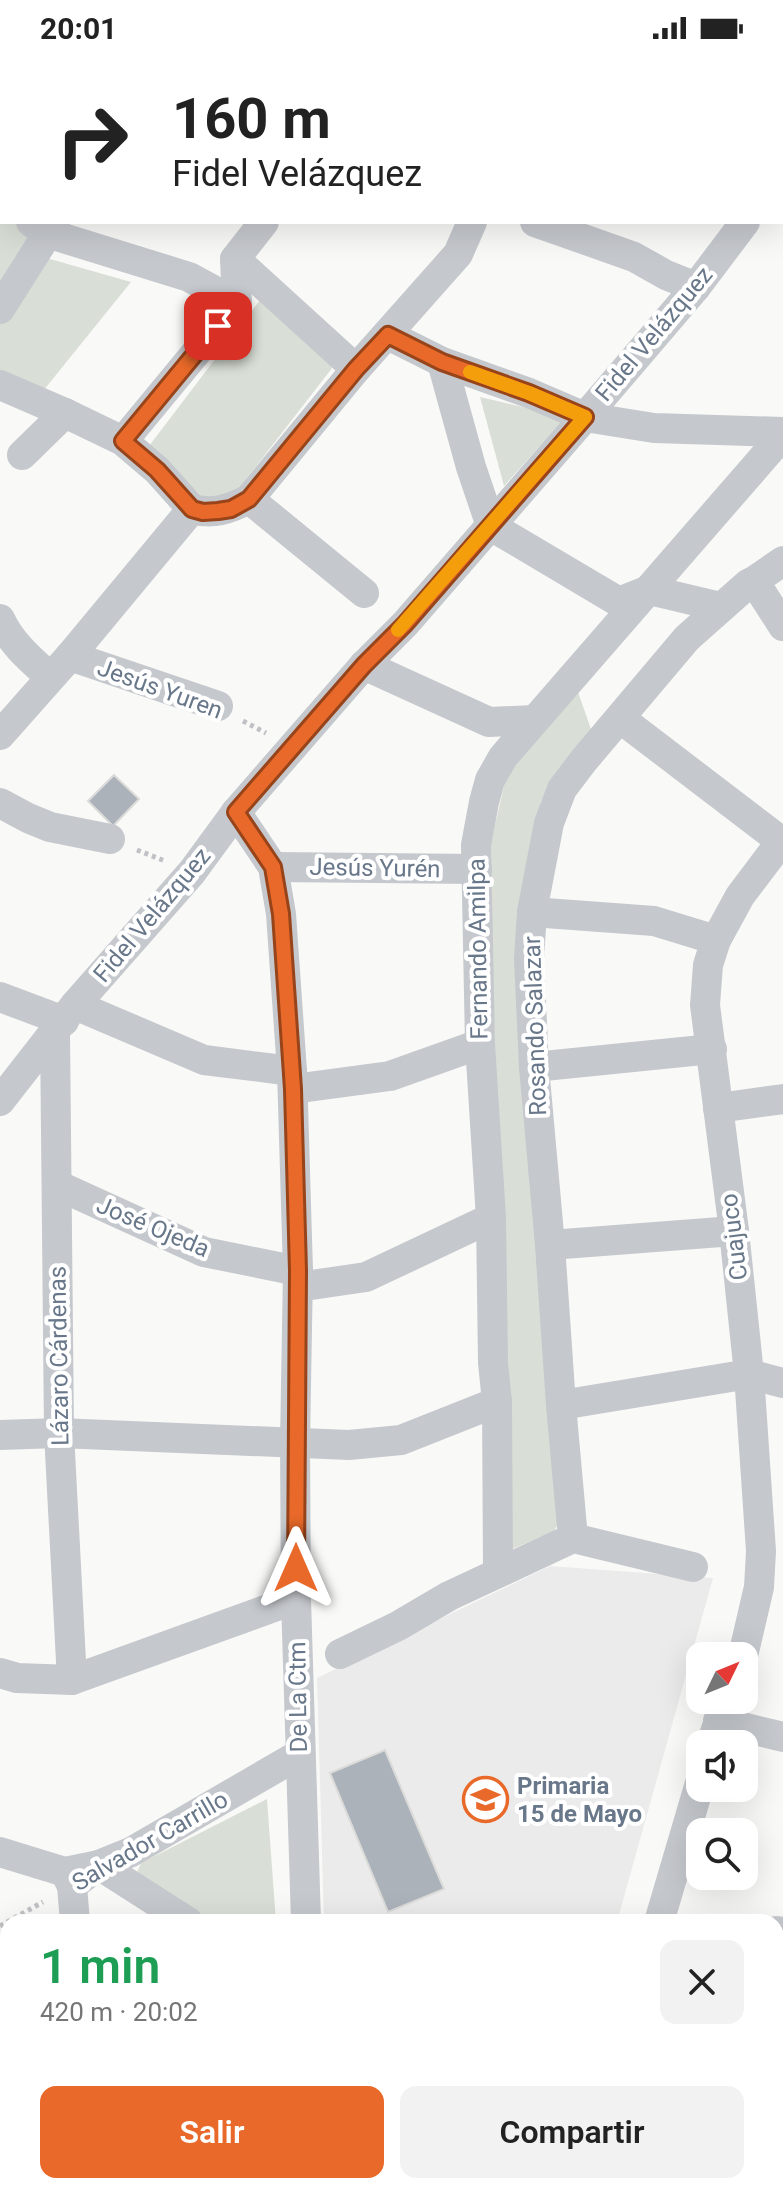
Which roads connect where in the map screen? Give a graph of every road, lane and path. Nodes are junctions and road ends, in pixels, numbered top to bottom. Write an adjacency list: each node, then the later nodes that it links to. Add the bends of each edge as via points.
1 (262, 224): 6 (street)
2 (471, 224): 10 (street, via 458,254)
3 (541, 224): 7 (street, via 634,257)
4 (743, 224): 7 (street, Fidel Velázquez)
5 (44, 226): 8 (street, via 189,277); 9 (street)
6 (235, 259): 8 (street); 12 (street)
7 (696, 287): 15 (street, Fidel Velázquez)
8 (237, 303): 17 (street)
9 (0, 309)
10 (388, 335): 11 (street); 12 (street)
11 (442, 362): 15 (street); 21 (street)
12 (356, 369): 19 (street)
13 (0, 385): 14 (street)
14 (65, 413): 17 (street); 18 (street)
15 (585, 417): 16 (street, via 654,428); 21 (street, Fidel Velázquez)
16 (783, 434): 24 (street, Fernando Amilpa)
17 (123, 441): 20 (street)
18 (22, 455)
19 (249, 499): 20 (street, via 231,509); 25 (street)
20 (192, 509): 30 (street)
21 (491, 526): 24 (street, via 619,602); 29 (street, Fidel Velázquez)
22 (783, 561): 23 (street, Rosando Salazar)
23 (754, 581): 26 (street, Rosando Salazar); 28 (street)
24 (649, 590): 26 (street); 33 (street, Fernando Amilpa)
25 (364, 593)
26 (721, 607): 32 (street, Rosando Salazar, via 687,638)
27 (0, 619): 30 (street, Jesús Yuren, via 21,651)
28 (783, 626)
29 (364, 665): 33 (street, via 489,722); 35 (street, Fidel Velázquez)
30 (60, 667): 31 (street, Jesús Yuren); 34 (street)
31 (218, 706): 35 (path, Jesús Yuren)
32 (621, 719): 39 (street); 43 (street, Rosando Salazar, via 562,789 549,823)
33 (534, 720): 41 (street, Fernando Amilpa, via 490,780 476,845)
34 (0, 735)
35 (291, 748): 37 (street, Fidel Velázquez)
36 (0, 803): 38 (street, via 50,827)
37 (236, 812): 40 (street, De La Ctm); 42 (street, Fidel Velázquez)
38 (110, 839): 42 (path)
39 (779, 852): 44 (street, Cuajuco, via 740,896)
40 (273, 867): 41 (street, Jesús Yurén); 50 (street, De La Ctm)
41 (477, 869): 47 (street, Fernando Amilpa)
42 (192, 872): 46 (street, Fidel Velázquez)
43 (532, 912): 44 (street, via 654,921); 49 (street, Rosando Salazar)
44 (716, 940): 48 (street, Cuajuco, via 705,1005)
45 (0, 997): 46 (street)
46 (65, 1019): 50 (street); 52 (street, Fidel Velázquez); 54 (street, Lázaro Cárdenas)
47 (480, 1044): 50 (street, via 390,1076); 55 (street, Fernando Amilpa)
48 (712, 1049): 49 (street); 53 (street, Cuajuco)
49 (534, 1067): 57 (street, Rosando Salazar)
50 (292, 1080): 58 (street, De La Ctm)
51 (783, 1099): 53 (street)
52 (0, 1101)
53 (718, 1108): 56 (street, Cuajuco)
54 (57, 1185): 58 (street, José Ojeda, via 204,1252); 63 (street, Lázaro Cárdenas)
55 (491, 1218): 58 (street, José Ojeda, via 366,1277); 61 (street, Fernando Amilpa)
56 (734, 1231): 57 (street); 59 (street, Cuajuco)
57 (550, 1245): 62 (street, Rosando Salazar)
58 (298, 1279): 65 (street, De La Ctm)
59 (749, 1374): 60 (street); 62 (street); 69 (street, Cuajuco, via 761,1551)
60 (783, 1383)
61 (497, 1402): 65 (street, via 401,1440); 68 (street, Fernando Amilpa)
62 (561, 1405): 66 (street, Rosando Salazar)
63 (59, 1433): 64 (street); 65 (street); 74 (street, Lázaro Cárdenas)
64 (0, 1435)
65 (295, 1443): 70 (street, De La Ctm)
66 (573, 1538): 67 (street); 68 (street)
67 (693, 1567)
68 (498, 1571): 72 (street)
69 (771, 1585): 71 (street, Cuajuco)
70 (296, 1599): 74 (street); 77 (street, De La Ctm)
71 (749, 1642)
72 (340, 1654)
73 (0, 1673): 74 (street)
74 (72, 1680)
75 (718, 1722): 76 (street)
76 (783, 1737)
77 (300, 1754): 80 (street, Salvador Carrillo, via 131,1852); 85 (street, De La Ctm)
78 (694, 1802): 86 (street)
79 (0, 1852): 81 (street)
80 (99, 1865): 81 (street, Salvador Carrillo); 84 (street)
81 (69, 1879): 82 (path, Salvador Carrillo); 83 (street)
82 (18, 1914)
83 (74, 1914)
84 (176, 1914)
85 (306, 1914)
86 (661, 1914)

